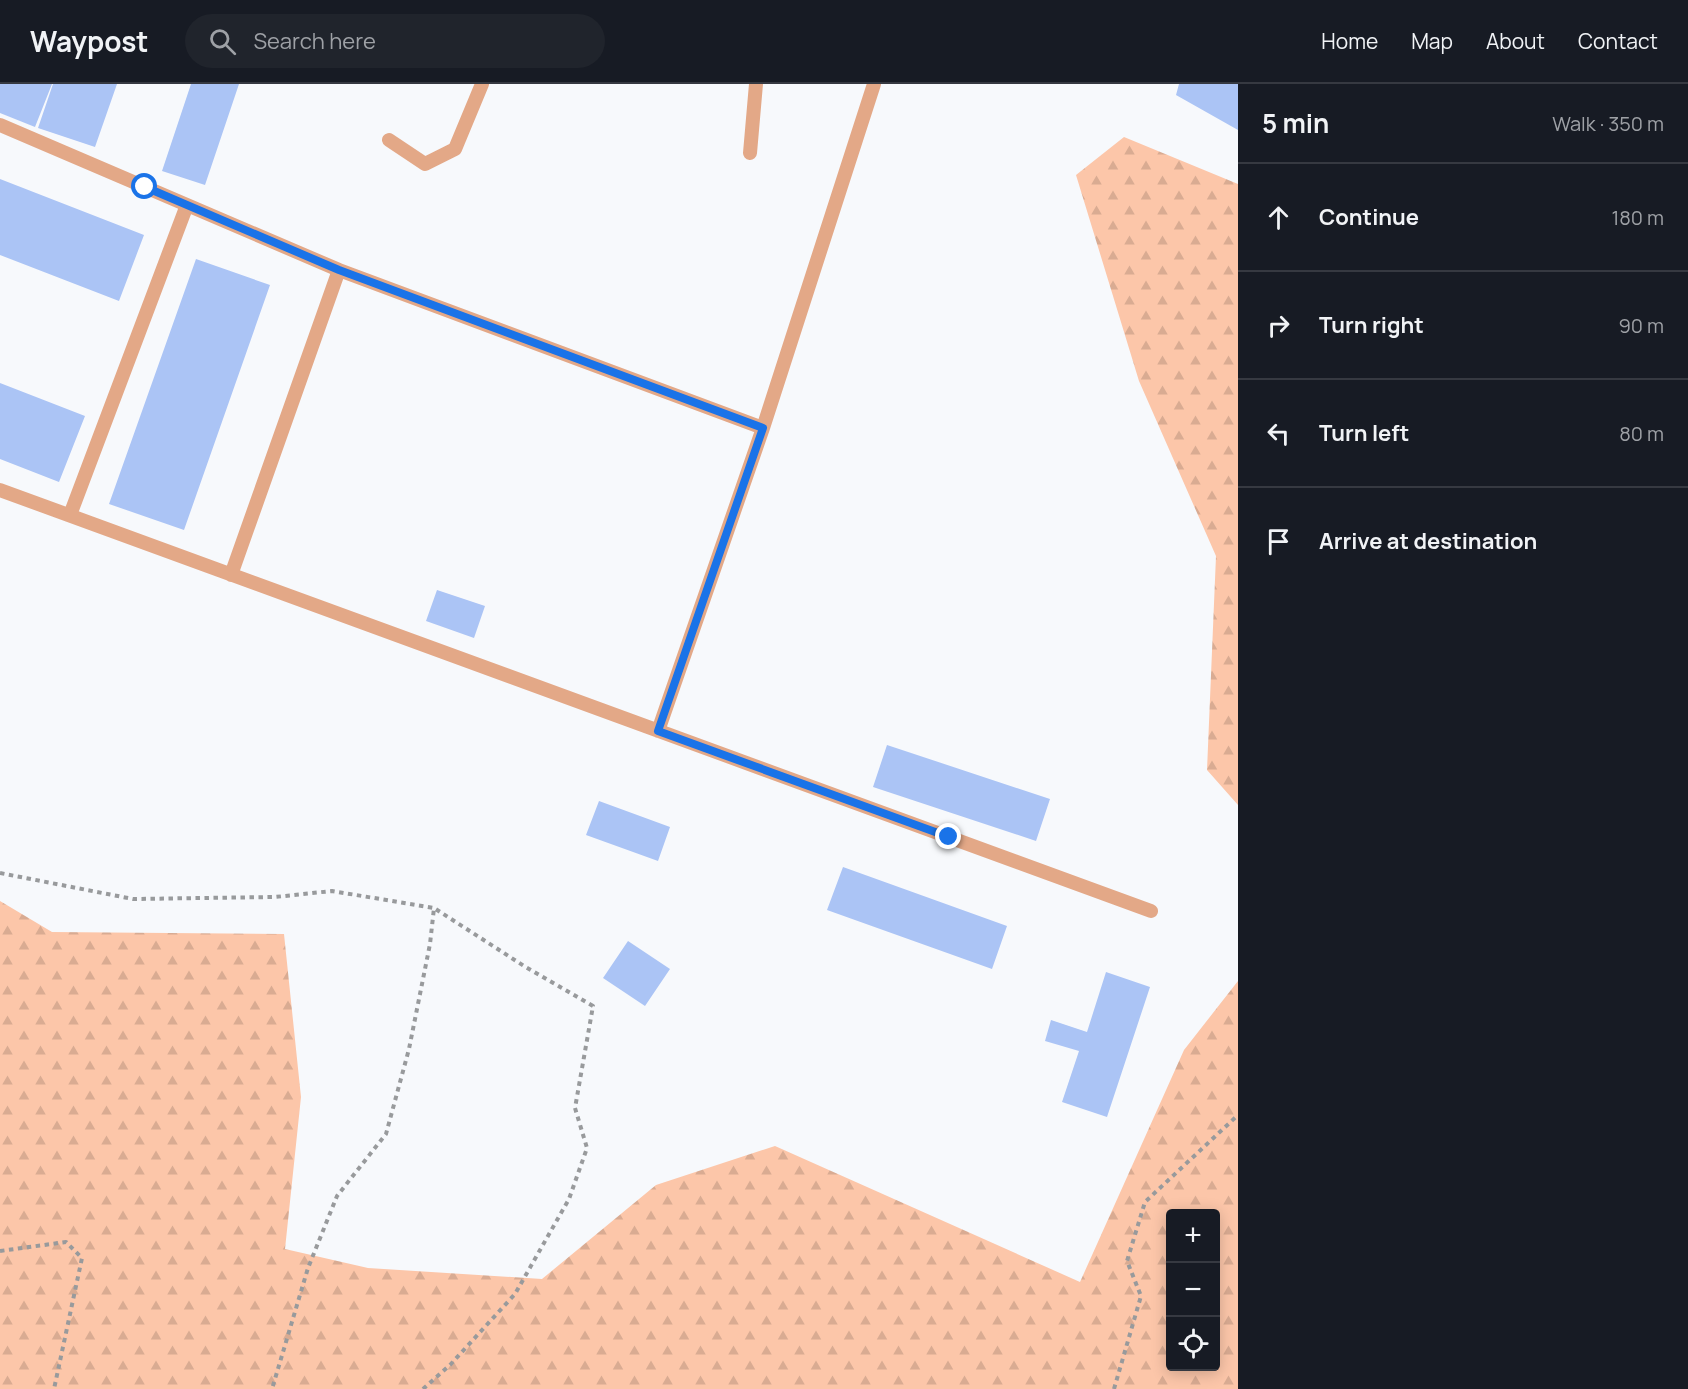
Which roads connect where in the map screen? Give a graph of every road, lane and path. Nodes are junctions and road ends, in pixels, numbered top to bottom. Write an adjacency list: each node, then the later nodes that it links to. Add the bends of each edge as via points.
1 (482, 84): 5 (lane, via 456,149 425,164)
2 (756, 84): 6 (lane)
3 (874, 84): 9 (lane)
4 (0, 125): 7 (lane)
5 (389, 140)
6 (750, 153)
7 (187, 204): 8 (lane); 11 (lane)
8 (339, 270): 9 (lane); 12 (lane)
9 (763, 428): 13 (lane)
10 (0, 490): 11 (lane)
11 (70, 515): 12 (lane)
12 (231, 575): 13 (lane)
13 (658, 731): 16 (lane)
14 (0, 873): 15 (path, via 134,899 276,897 332,891)
15 (434, 908): 20 (path, via 416,1014 386,1134 338,1196 308,1268); 21 (path, via 593,1006 575,1108 587,1148 569,1199 515,1294)
16 (1151, 911)
17 (1238, 1115): 22 (path, via 1145,1202 1127,1261 1141,1296)
18 (0, 1251): 19 (path, via 66,1242 82,1258)
19 (54, 1389)
20 (273, 1389)
21 (423, 1389)
22 (1114, 1389)

